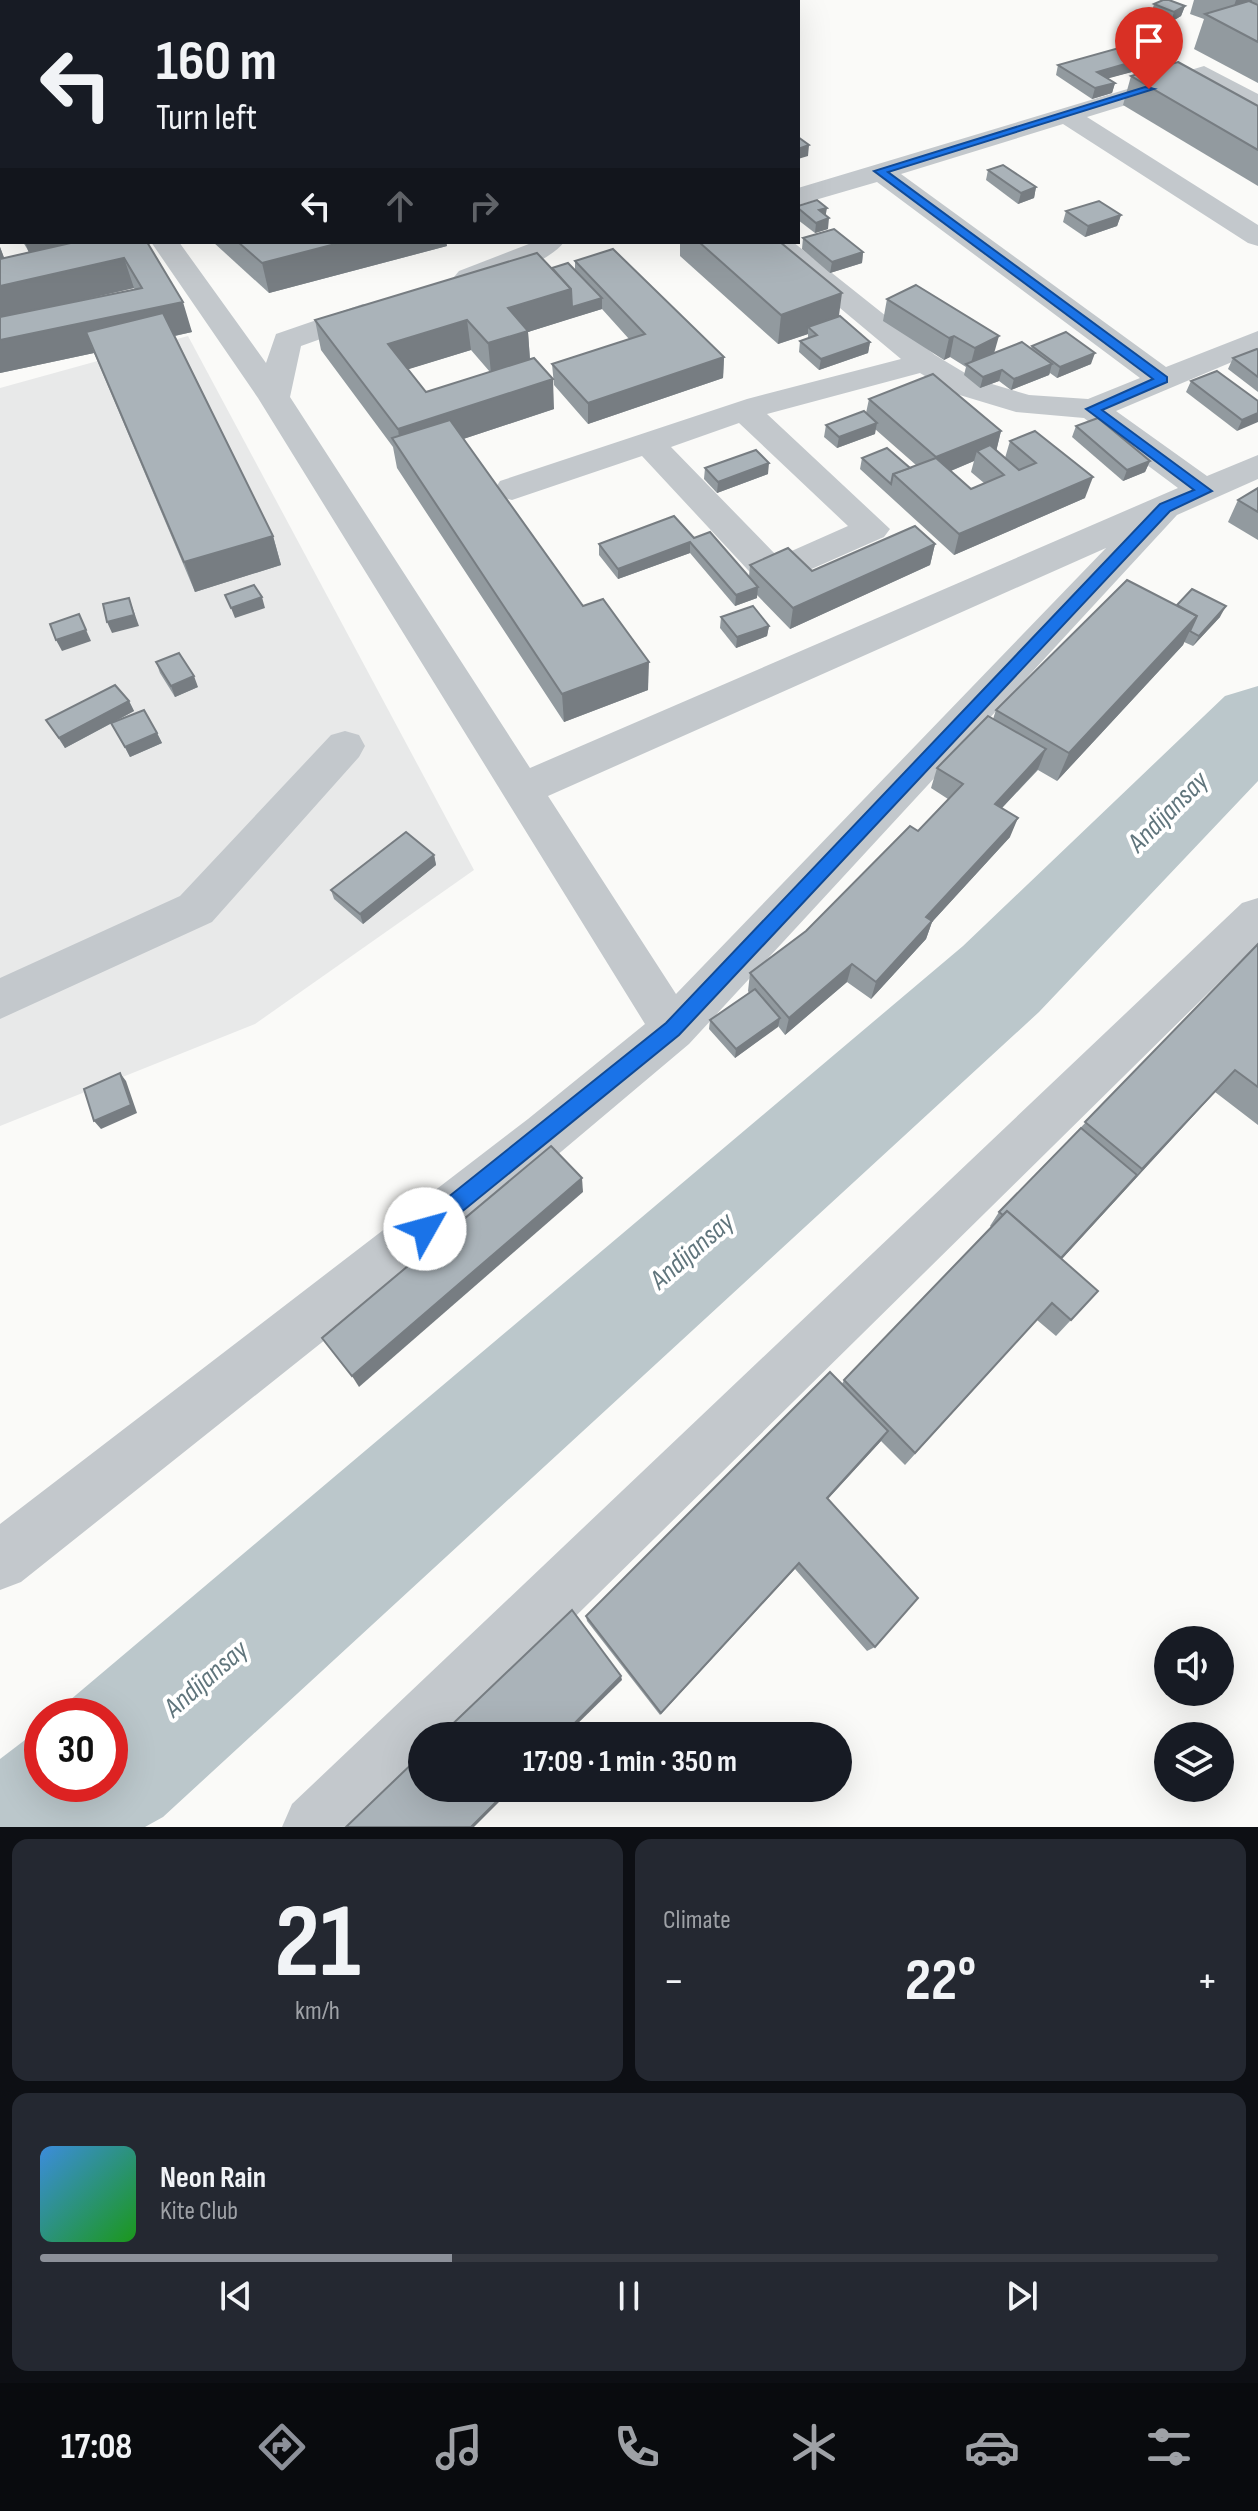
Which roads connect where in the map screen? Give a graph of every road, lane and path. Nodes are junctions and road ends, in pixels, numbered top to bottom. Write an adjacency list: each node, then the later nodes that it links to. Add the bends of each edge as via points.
1 (1258, 104): 2 (street, via 1204,73)
2 (1066, 115): 3 (street); 5 (street)
3 (880, 171): 4 (street); 13 (street)
4 (800, 196)
5 (1258, 237)
6 (166, 244): 14 (street)
7 (548, 244): 9 (street, via 540,252)
8 (777, 244): 12 (street)
9 (436, 288)
10 (406, 299): 14 (street, via 287,341)
11 (1258, 340): 13 (street)
12 (924, 362): 15 (street, via 964,386 1027,405); 16 (street)
13 (1162, 379): 15 (street)
14 (274, 397): 23 (street)
15 (1092, 409): 20 (street)
16 (745, 411): 17 (street); 17 (street, via 872,529 773,574)
17 (648, 443): 19 (street)
18 (1258, 466): 20 (street)
19 (512, 489)
20 (1205, 491): 21 (street)
21 (1165, 507): 23 (street); 26 (street)
22 (345, 746): 25 (street, via 196,909)
23 (521, 790): 26 (street)
24 (1258, 916): 28 (street)
25 (0, 999)
26 (673, 1029): 27 (street, via 545,1135)
27 (5, 1542)
28 (315, 1827)

